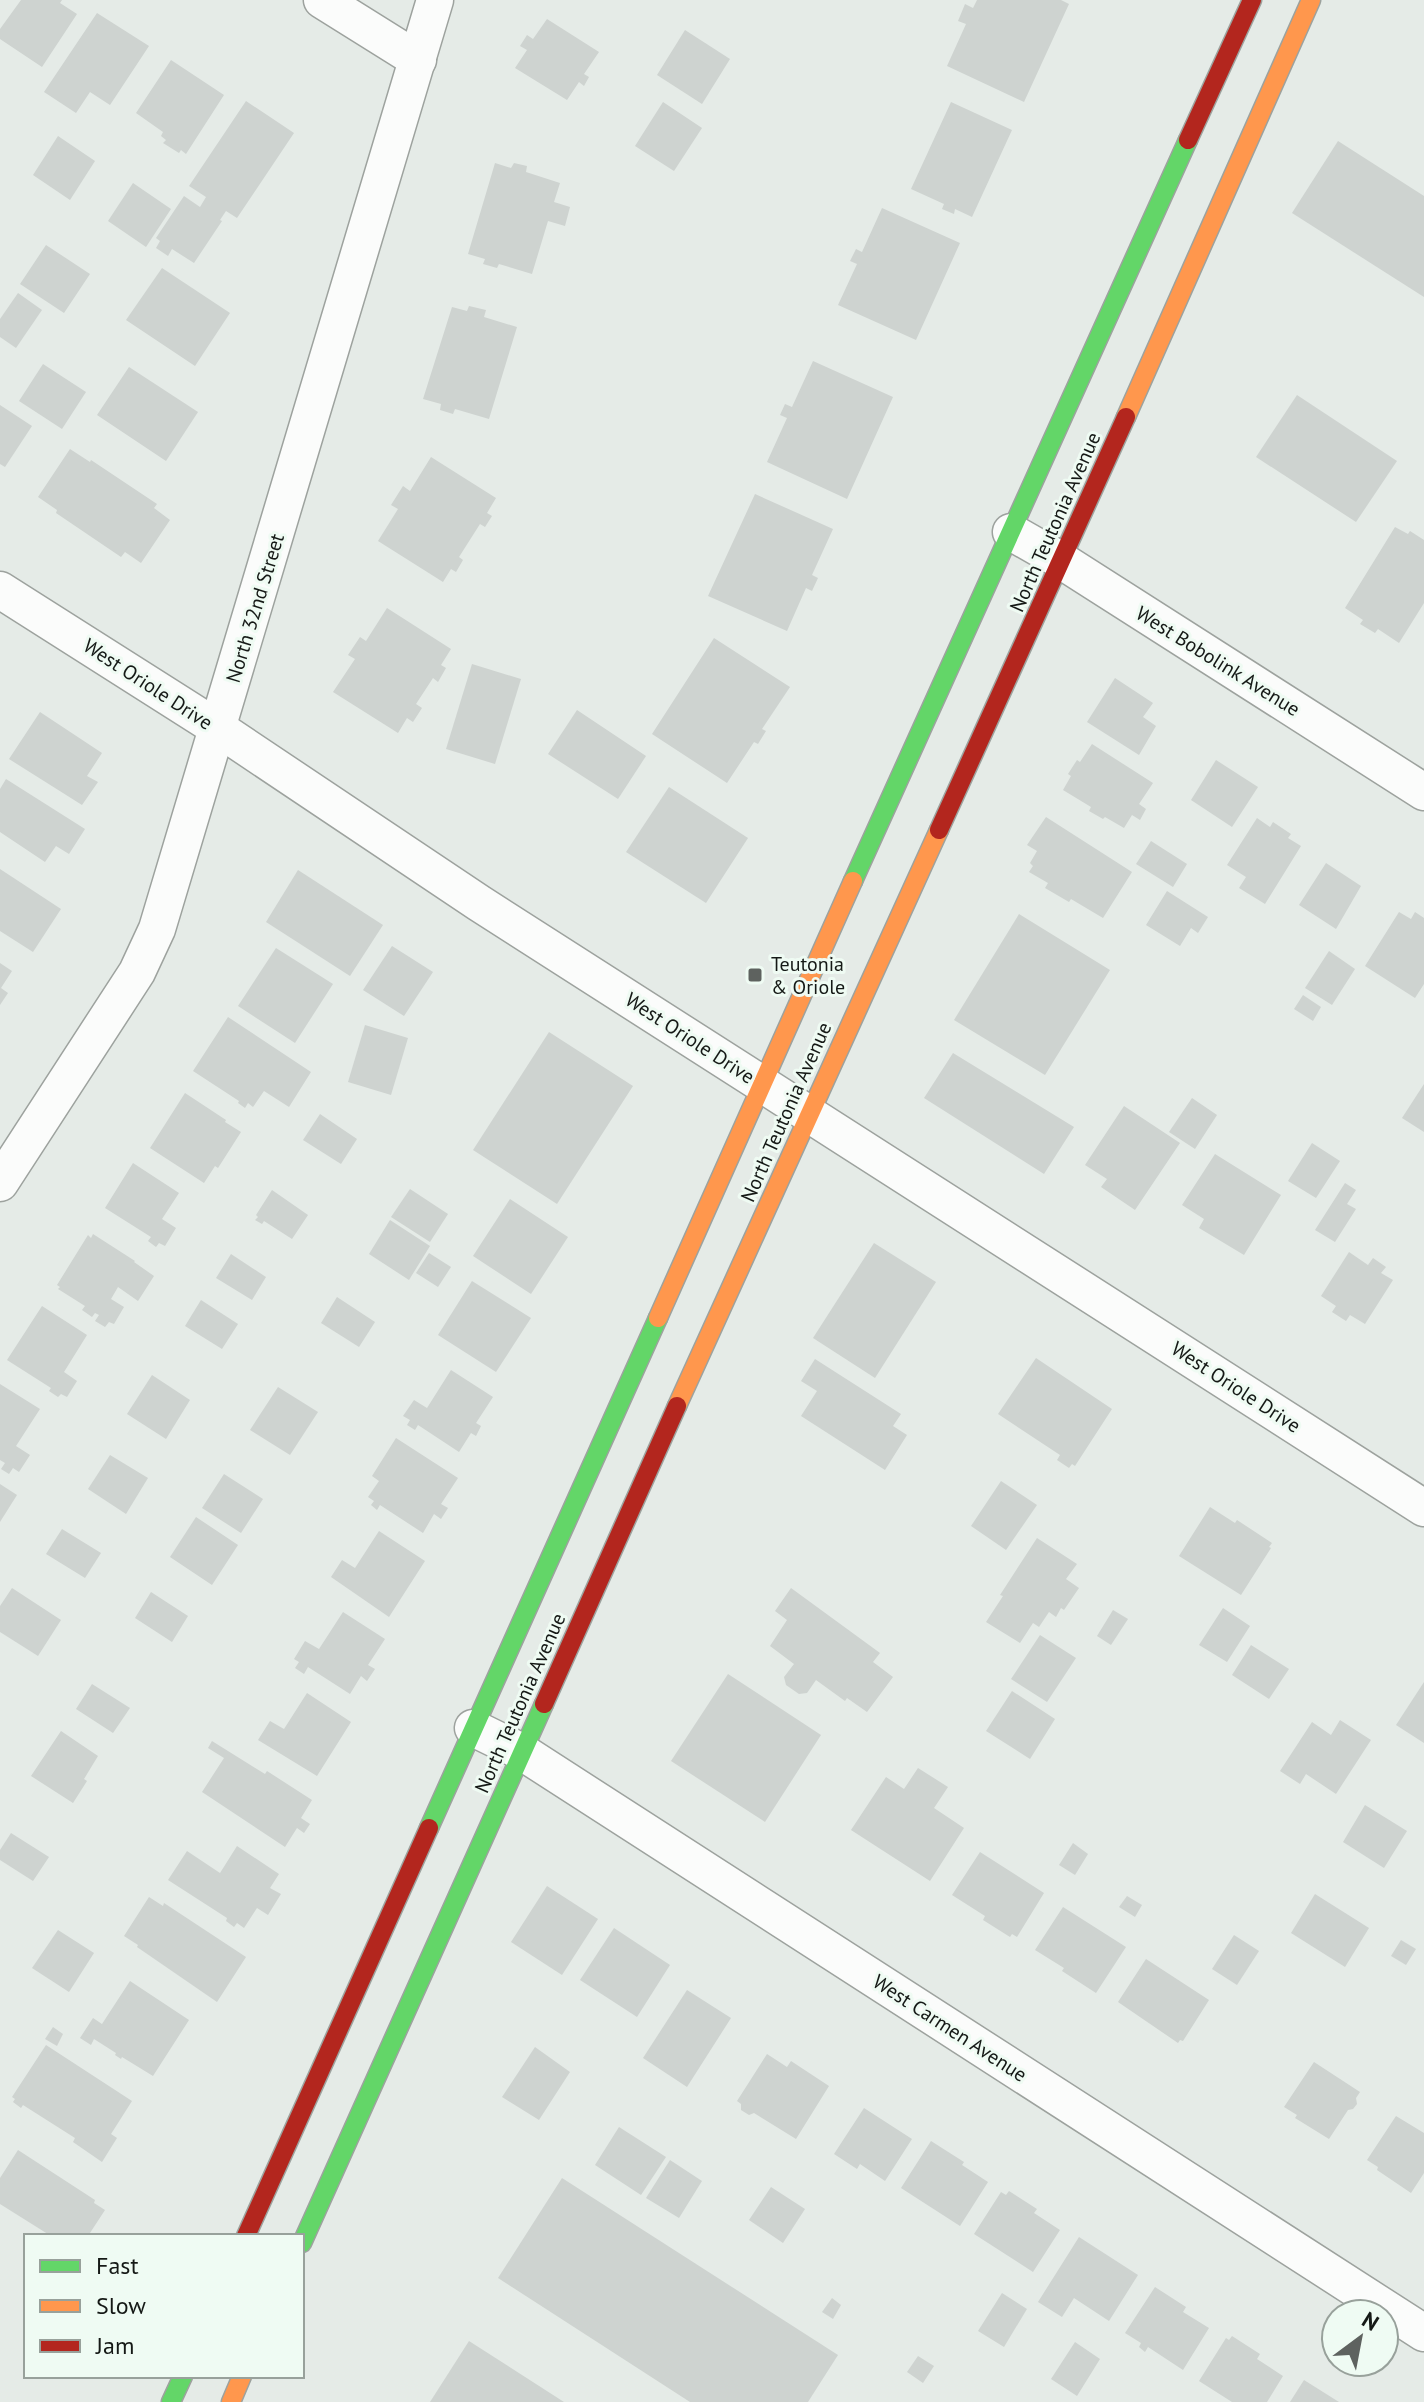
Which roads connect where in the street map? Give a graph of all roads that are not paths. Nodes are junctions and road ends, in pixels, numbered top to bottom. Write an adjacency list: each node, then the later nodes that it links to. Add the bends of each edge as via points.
1 (322, 0): 5 (street)
2 (435, 0): 5 (street, North 32nd Street)
3 (1252, 0): 6 (main road, North Teutonia Avenue)
4 (1311, 0): 7 (main road, North Teutonia Avenue)
5 (418, 60): 9 (street, North 32nd Street)
6 (1011, 532): 7 (street, West Bobolink Avenue); 11 (main road, North Teutonia Avenue)
7 (1062, 561): 10 (street, West Bobolink Avenue); 12 (main road, North Teutonia Avenue)
8 (0, 590): 9 (street, West Oriole Drive)
9 (219, 729): 11 (street, West Oriole Drive); 13 (street, North 32nd Street, via 157,929 137,972)
10 (1424, 792)
11 (763, 1085): 12 (street, West Oriole Drive); 15 (main road, North Teutonia Avenue)
12 (809, 1114): 14 (street, West Oriole Drive); 16 (main road, North Teutonia Avenue)
13 (0, 1183)
14 (1424, 1508)
15 (473, 1728): 16 (street, West Carmen Avenue); 17 (main road, North Teutonia Avenue)
16 (522, 1752): 18 (main road, North Teutonia Avenue); 19 (street, West Carmen Avenue)
17 (247, 2234)
18 (304, 2239)
19 (1424, 2333)
20 (182, 2378): 22 (main road)
21 (241, 2378): 23 (main road)
22 (171, 2402)
23 (231, 2402)

